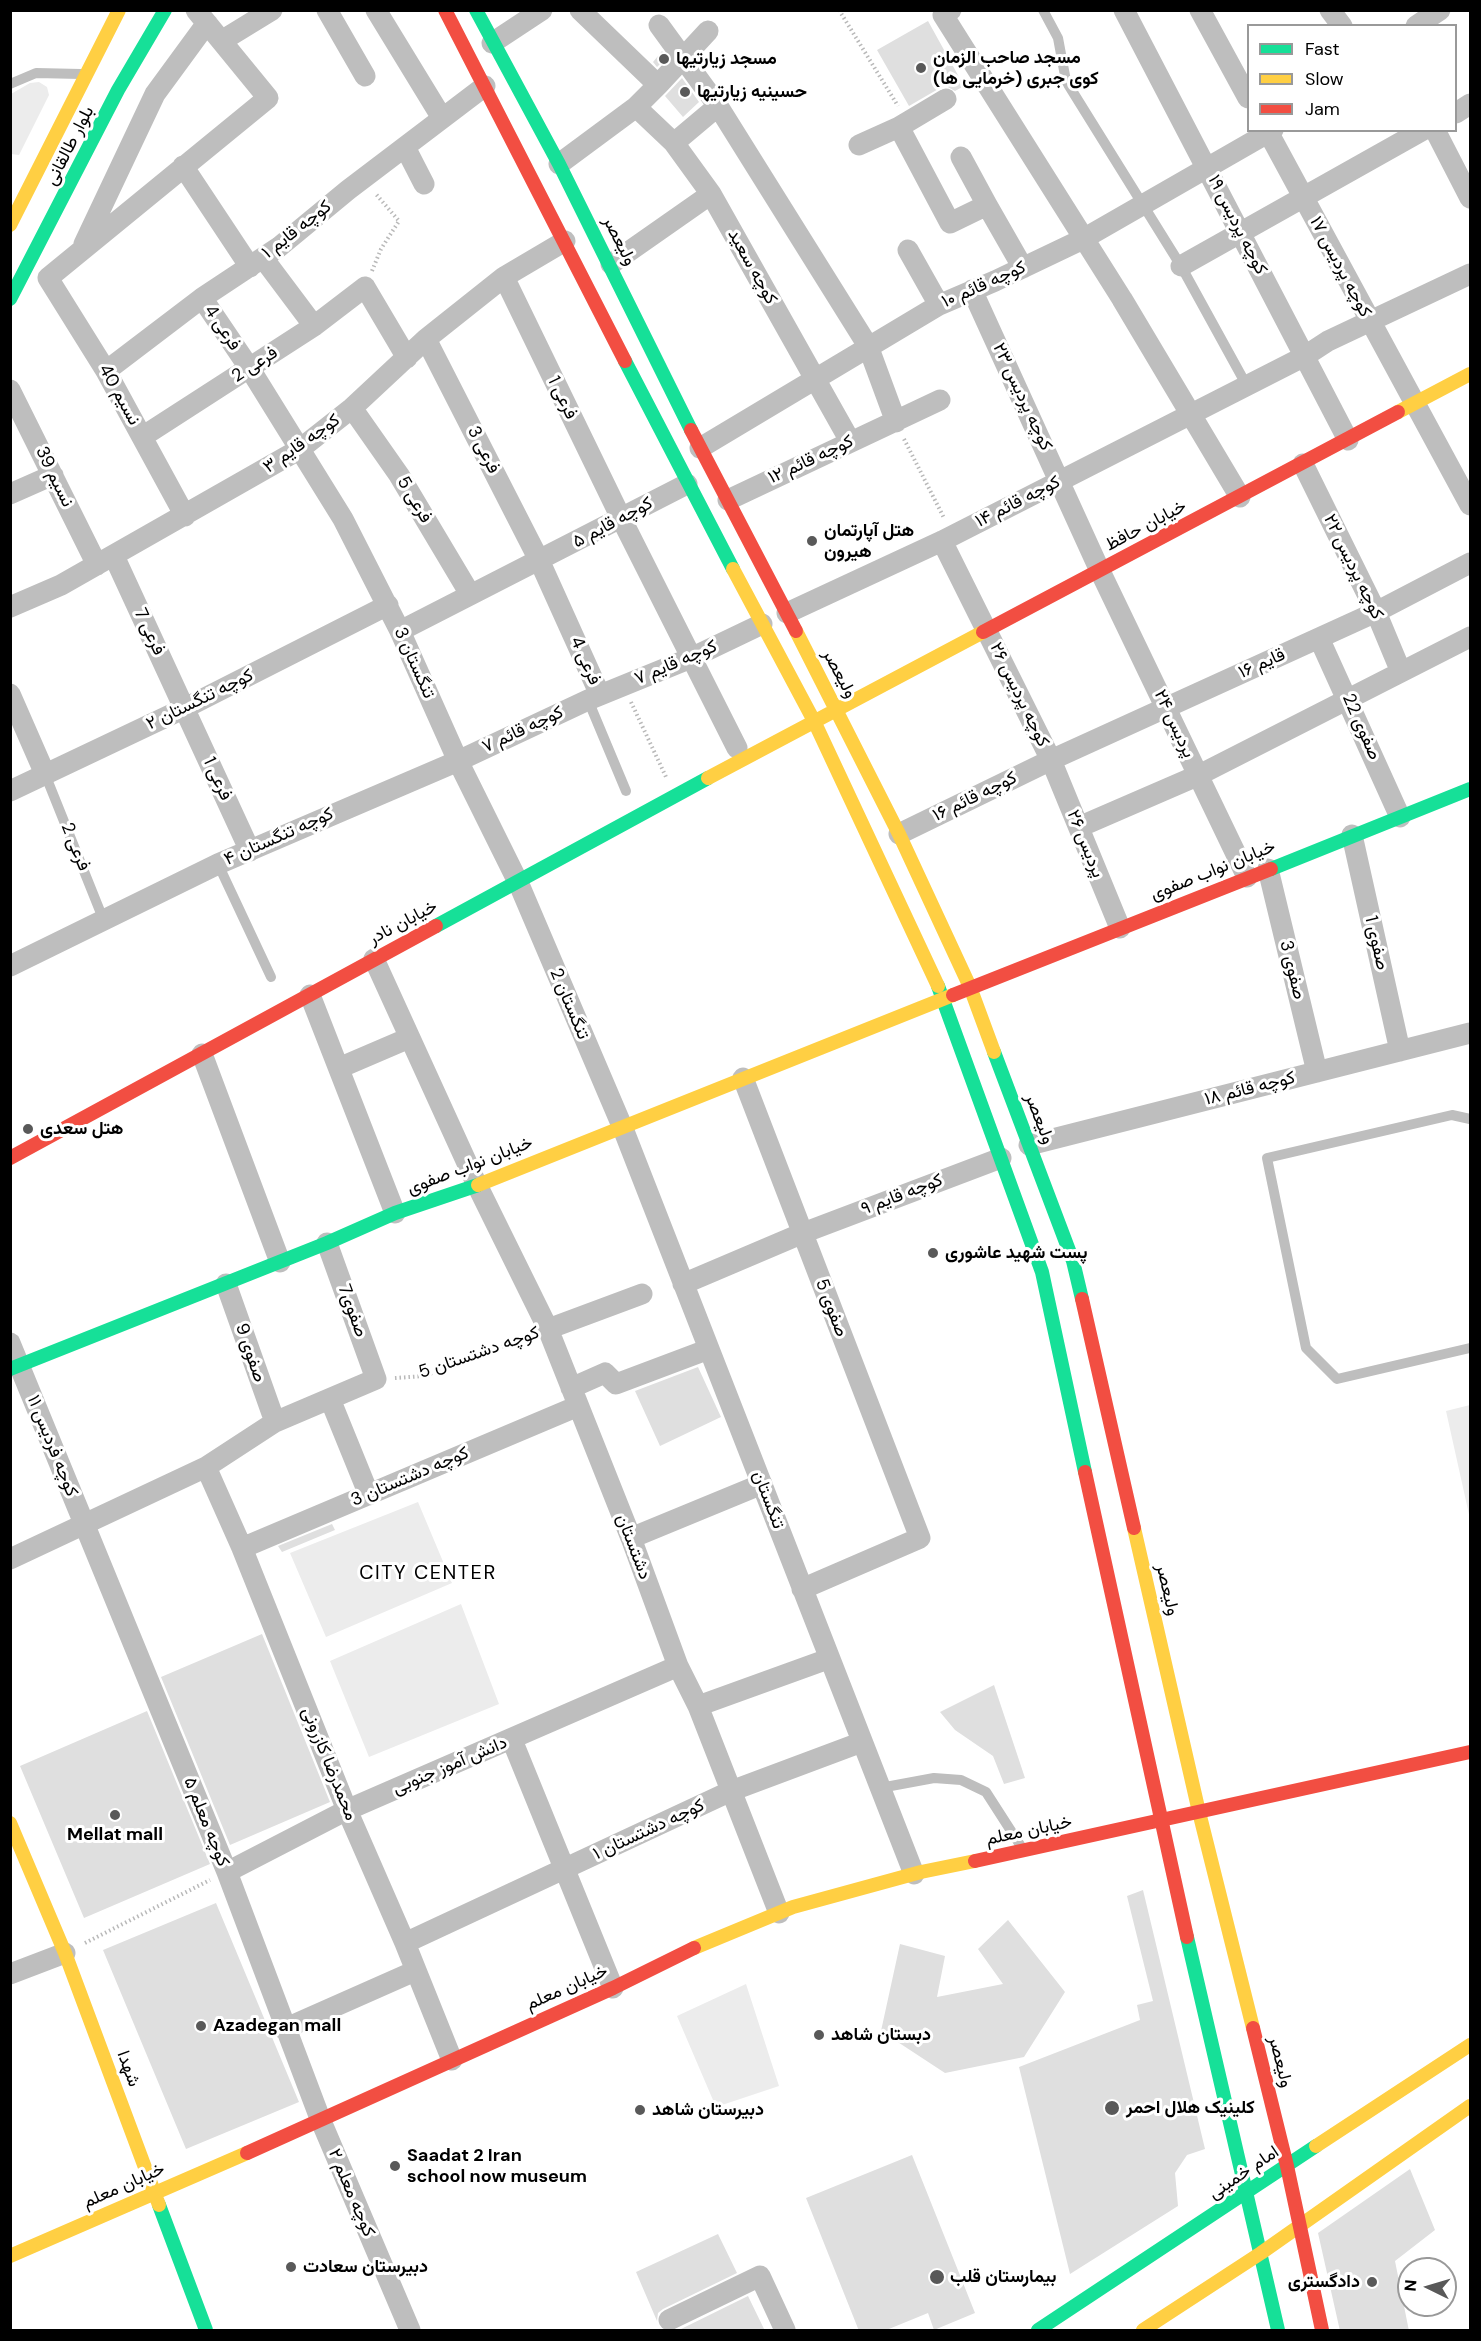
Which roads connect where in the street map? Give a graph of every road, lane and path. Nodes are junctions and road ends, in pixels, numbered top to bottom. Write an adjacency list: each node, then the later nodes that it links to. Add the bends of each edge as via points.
1 (119, 10): 26 (street, بلوار طالقانی)
2 (165, 10): 26 (street, بلوار طالقانی)
3 (272, 10): 22 (street)
4 (327, 10): 25 (street)
5 (376, 10): 36 (street)
6 (445, 10): 29 (street, ولیعصر)
7 (476, 10): 23 (street, ولیعصر)
8 (542, 10): 23 (street)
9 (580, 10): 28 (street)
10 (839, 10): 37 (path)
11 (951, 10): 59 (street, via 943,15)
12 (1043, 10): 54 (lane, via 1058,38 1066,81)
13 (1124, 10): 48 (street, کوچه پردیس ۱۹)
14 (1330, 10): 18 (street)
15 (1440, 10): 19 (street)
16 (1205, 12): 30 (street)
17 (201, 17): 22 (street); 62 (street, via 155,94)
18 (1340, 24)
19 (1419, 24)
20 (659, 25): 24 (street)
21 (708, 31): 24 (street)
22 (223, 40): 47 (street, via 268,98)
23 (492, 44): 46 (street, ولیعصر)
24 (684, 59): 28 (street); 33 (street)
25 (365, 76)
26 (103, 82): 27 (lane, via 36,73); 55 (street, بلوار طالقانی); 55 (street, بلوار طالقانی)
27 (10, 84)
28 (658, 85): 34 (street)
29 (485, 86): 36 (street, کوچه قایم ۱); 60 (street, ولیعصر)
30 (1247, 96)
31 (946, 99): 37 (street)
32 (1470, 104): 35 (street)
33 (718, 106): 42 (street); 77 (street)
34 (636, 107): 42 (street, کوچه سعید); 46 (street)
35 (1457, 112)
36 (442, 118): 44 (street, کوچه قایم ۱)
37 (903, 124): 43 (street); 56 (street, via 950,223)
38 (1267, 132): 48 (street, کوچه قائم ۱۰)
39 (1270, 132): 52 (street, کوچه پردیس ۱۷)
40 (1416, 132): 52 (street)
41 (1436, 132): 53 (street)
42 (674, 143): 51 (street, کوچه سعید)
43 (859, 145)
44 (405, 147): 49 (street, کوچه قایم ۱); 50 (street)
45 (961, 157): 56 (street)
46 (560, 164): 64 (street, ولیعصر)
47 (183, 166): 62 (street); 63 (street)
48 (1207, 166): 54 (street, کوچه قائم ۱۰); 58 (street, کوچه پردیس ۱۹)
49 (363, 178): 63 (street, کوچه قایم ۱); 69 (path, via 399,221 381,249)
50 (424, 184)
51 (711, 194): 64 (street); 83 (street, کوچه سعید)
52 (1303, 198): 58 (street); 74 (street, کوچه پردیس ۱۷)
53 (1470, 198)
54 (1143, 203): 59 (street, کوچه قائم ۱۰); 65 (lane)
55 (33, 204): 57 (street, بلوار طالقانی); 72 (street, بلوار طالقانی)
56 (987, 205): 66 (street)
57 (10, 225)
58 (1241, 232): 65 (street); 78 (street, کوچه پردیس ۱۹)
59 (1083, 239): 66 (street, کوچه قائم ۱۰); 89 (street)
60 (565, 241): 68 (street, کوچه قایم ۳); 99 (street, ولیعصر)
61 (908, 250): 73 (street)
62 (81, 251): 81 (street, نسیم 40, via 48,278)
63 (256, 262): 71 (street, کوچه قایم ۱); 75 (street)
64 (610, 264): 94 (street, ولیعصر)
65 (1181, 266): 84 (lane)
66 (1023, 268): 70 (street, کوچه قائم ۱۰)
67 (1470, 274): 74 (street, کوچه قائم ۱۴)
68 (504, 277): 76 (street, کوچه قایم ۳); 105 (street, فرعی 1)
69 (365, 287): 75 (street, فرعی 2); 79 (street)
70 (972, 290): 73 (street, کوچه قائم ۱۰); 98 (street, کوچه پردیس ۲۳)
71 (202, 298): 80 (street, فرعی 4); 81 (street, کوچه قایم ۱)
72 (10, 299)
73 (939, 305): 77 (street, کوچه قائم ۱۰)
74 (1370, 323): 78 (street, کوچه قائم ۱۴); 87 (street, کوچه پردیس ۱۷)
75 (314, 326): 80 (street, فرعی 2)
76 (426, 339): 79 (street, کوچه قایم ۳); 108 (street, فرعی 3)
77 (868, 346): 83 (street, کوچه قائم ۱۰); 90 (street)
78 (1305, 356): 84 (street, کوچه قائم ۱۴); 92 (street, کوچه پردیس ۱۹)
79 (407, 358): 88 (street, کوچه قایم ۳)
80 (250, 369): 91 (street, فرعی 2); 95 (street, فرعی 4)
81 (106, 371): 91 (street, نسیم 40)
82 (1470, 374): 87 (street, خیابان حافظ)
83 (814, 379): 93 (street, کوچه سعید); 94 (street, کوچه قائم ۱۰)
84 (1247, 386): 89 (street, کوچه قائم ۱۴)
85 (10, 390): 97 (street, نسیم 39)
86 (940, 400): 90 (street, کوچه قائم ۱۲)
87 (1416, 403): 92 (street, خیابان حافظ); 103 (street, کوچه پردیس ۱۷)
88 (352, 408): 95 (street, کوچه قایم ۳); 111 (street, فرعی 5, via 399,475)
89 (1192, 414): 98 (street, کوچه قائم ۱۴); 101 (street)
90 (896, 422): 93 (street, کوچه قائم ۱۲); 106 (path)
91 (142, 437): 104 (street, نسیم 40)
92 (1348, 440): 96 (street, خیابان حافظ)
93 (850, 441): 102 (street, کوچه قائم ۱۲)
94 (700, 447): 102 (street, ولیعصر)
95 (300, 449): 104 (street, کوچه قایم ۳); 112 (street, تنگستان 3, via 343,519)
96 (1303, 464): 101 (street, خیابان حافظ); 114 (street, کوچه پردیس ۲۲)
97 (53, 475): 100 (street); 107 (street, نسیم 39)
98 (1060, 481): 106 (street, کوچه قائم ۱۴); 110 (street, کوچه پردیس ۲۳)
99 (687, 484): 105 (street, کوچه قایم ۵); 116 (street, ولیعصر)
100 (10, 494)
101 (1240, 497): 110 (street, خیابان حافظ)
102 (728, 500): 115 (street, ولیعصر)
103 (1470, 505)
104 (185, 516): 107 (street, کوچه قایم ۳)
105 (621, 518): 108 (street, کوچه قایم ۵); 121 (street)
106 (947, 538): 115 (street, کوچه قائم ۱۴); 117 (street, کوچه پردیس ۲۶)
107 (105, 560): 113 (street, کوچه قایم ۳, via 61,585); 128 (street, فرعی 7)
108 (540, 562): 111 (street, کوچه قایم ۵); 125 (street, فرعی 4)
109 (1470, 563): 114 (street, قایم ۱۶)
110 (1100, 571): 117 (street, خیابان حافظ); 127 (street, پردیس ۲۴)
111 (470, 594): 118 (street, کوچه قایم ۵)
112 (387, 605): 118 (street, تنگستان 3); 128 (street, کوچه تنگستان ۲)
113 (11, 606)
114 (1376, 612): 120 (street, قایم ۱۶); 122 (street, کوچه پردیس ۲۲)
115 (787, 613): 129 (street, ولیعصر)
116 (762, 624): 121 (street, کوچه قایم ۷); 130 (street, ولیعصر)
117 (987, 630): 129 (street, خیابان حافظ); 132 (street, کوچه پردیس ۲۶)
118 (400, 631): 133 (street, تنگستان 3)
119 (1470, 637): 122 (street)
120 (1319, 638): 126 (street, صفوی 22); 127 (street, قایم ۱۶)
121 (691, 658): 123 (street, کوچه قایم ۷); 131 (street)
122 (1401, 672): 126 (street)
123 (622, 686): 125 (street, کوچه قایم ۷); 139 (path)
124 (10, 694): 134 (street)
125 (594, 697): 133 (street, کوچه قائم ۷); 137 (lane)
126 (1348, 699): 135 (street); 140 (street, صفوی 22)
127 (1167, 707): 132 (street, قایم ۱۶); 135 (street, پردیس ۲۴)
128 (185, 708): 134 (street, کوچه تنگستان ۲); 144 (street, فرعی 1)
129 (837, 709): 130 (street, خیابان حافظ); 142 (street, ولیعصر)
130 (814, 721): 139 (street, خیابان نادر); 156 (street, ولیعصر)
131 (737, 748)
132 (1051, 760): 141 (street, پردیس ۲۶); 142 (street, کوچه قائم ۱۶)
133 (458, 761): 144 (street, کوچه تنگستان ۴); 148 (street, تنگستان 3)
134 (45, 774): 138 (street, کوچه تنگستان ۲); 149 (lane, فرعی 2)
135 (1198, 775): 141 (street); 147 (street, پردیس ۲۴)
136 (1470, 789): 140 (street, خیابان نواب صفوی)
137 (626, 790)
138 (10, 791)
139 (676, 796): 148 (street, خیابان نادر)
140 (1401, 817): 143 (street, خیابان نواب صفوی)
141 (1079, 827): 150 (street, پردیس ۲۶)
142 (899, 834): 154 (street, ولیعصر)
143 (1352, 835): 146 (street, خیابان نواب صفوی); 159 (street, صفوی 1)
144 (250, 851): 145 (street, کوچه تنگستان ۴)
145 (218, 864): 149 (street, کوچه تنگستان ۴); 153 (lane)
146 (1268, 869): 147 (street, خیابان نواب صفوی); 162 (street, صفوی 3)
147 (1247, 877): 150 (street, خیابان نواب صفوی)
148 (518, 882): 151 (street, خیابان نادر); 165 (street, تنگستان 2)
149 (104, 921): 152 (street, کوچه تنگستان ۴)
150 (1120, 928): 154 (street, خیابان نواب صفوی)
151 (374, 959): 155 (street, خیابان نادر); 158 (street, دشتستان)
152 (10, 966)
153 (271, 977)
154 (970, 987): 156 (street, خیابان نواب صفوی); 166 (street, ولیعصر)
155 (310, 995): 160 (street, خیابان نادر); 161 (street)
156 (944, 998): 163 (street, خیابان نواب صفوی); 168 (street, ولیعصر)
157 (1470, 1033): 159 (street, کوچه قائم ۱۸)
158 (409, 1038): 161 (street); 169 (street, دشتستان)
159 (1400, 1051): 162 (street, کوچه قائم ۱۸)
160 (202, 1054): 167 (street, خیابان نادر); 173 (street)
161 (339, 1068): 170 (street)
162 (1317, 1072): 166 (street, کوچه قائم ۱۸)
163 (743, 1078): 165 (street, خیابان نواب صفوی); 171 (street, صفوی 5)
164 (1470, 1119): 179 (lane, via 1452,1115 1267,1158 1306,1348 1337,1379)
165 (622, 1126): 169 (street, خیابان نواب صفوی); 175 (street, تنگستان)
166 (1029, 1145): 182 (street, ولیعصر, via 1073,1261)
167 (10, 1158)
168 (1001, 1158): 171 (street, کوچه قایم ۹); 182 (street, ولیعصر)
169 (477, 1185): 170 (street, خیابان نواب صفوی); 177 (street, دشتستان)
170 (395, 1214): 172 (street, خیابان نواب صفوی)
171 (802, 1233): 175 (street, کوچه قایم ۹); 194 (street, صفوی 5, via 920,1538)
172 (327, 1243): 173 (street, خیابان نواب صفوی); 183 (street, صفوی7)
173 (280, 1262): 174 (street, خیابان نواب صفوی)
174 (226, 1284): 181 (street, خیابان نواب صفوی); 186 (street, صفوی 9)
175 (683, 1284): 180 (street, تنگستان)
176 (642, 1294): 177 (street)
177 (548, 1329): 183 (path, کوچه دشتستان 5, via 424,1376); 184 (street, دشتستان)
178 (10, 1343): 181 (street, کوچه فردیس ۱۱)
179 (1470, 1348)
180 (709, 1349): 184 (street, کوچه دشتستان 3, via 616,1384 605,1374); 188 (street, تنگستان)
181 (15, 1368): 190 (street, کوچه فردیس ۱۱)
182 (1082, 1375): 204 (street, ولیعصر); 205 (street, ولیعصر)
183 (376, 1379): 185 (street)
184 (575, 1397): 189 (street, کوچه دشتستان 3); 191 (street, دشتستان)
185 (330, 1399): 186 (street); 189 (street)
186 (275, 1422): 187 (street)
187 (206, 1467): 190 (street); 192 (street, محمدرضا کازرونی)
188 (762, 1484): 191 (street); 194 (street, تنگستان)
189 (369, 1495): 192 (street, کوچه دشتستان 3)
190 (85, 1526): 193 (street); 209 (street, کوچه معلم ۵)
191 (631, 1538): 196 (street, دشتستان)
192 (242, 1548): 203 (street, محمدرضا کازرونی)
193 (10, 1559)
194 (802, 1589): 195 (street, تنگستان)
195 (828, 1659): 197 (street); 199 (street, تنگستان)
196 (678, 1666): 197 (street, دشتستان); 198 (street, دانش آموز جنوبی)
197 (698, 1706): 202 (street, دشتستان)
198 (513, 1740): 203 (street, دانش آموز جنوبی); 208 (street)
199 (862, 1742): 201 (street, تنگستان); 202 (street)
200 (1470, 1752): 204 (street)
201 (880, 1788): 207 (lane, via 934,1778 961,1780 986,1792); 210 (street, تنگستان)
202 (731, 1791): 208 (street, کوچه دشتستان ۱); 211 (street, دشتستان)
203 (347, 1810): 209 (street, دانش آموز جنوبی); 212 (street, محمدرضا کازرونی)
204 (1199, 1812): 205 (street, خیابان معلم); 222 (street, ولیعصر)
205 (1161, 1822): 207 (street, خیابان معلم); 224 (street, ولیعصر)
206 (10, 1823): 213 (street, شهدا)
207 (1024, 1851): 210 (street, خیابان معلم)
208 (567, 1869): 212 (street, کوچه دشتستان ۱); 216 (street)
209 (226, 1872): 213 (path); 217 (street, کوچه معلم ۵)
210 (914, 1874): 211 (street, خیابان معلم)
211 (780, 1913): 216 (street, خیابان معلم, via 678,1955)
212 (405, 1943): 214 (street, محمدرضا کازرونی)
213 (65, 1953): 215 (street); 223 (street, شهدا)
214 (415, 1971): 217 (street); 219 (street, محمدرضا کازرونی)
215 (10, 1974)
216 (613, 1988): 219 (street, خیابان معلم)
217 (284, 2029): 221 (street, کوچه معلم ۵)
218 (1470, 2045): 222 (street, امام خمینی)
219 (452, 2060): 221 (street, خیابان معلم)
220 (1470, 2106): 225 (street)
221 (321, 2121): 223 (street, خیابان معلم); 230 (street, کوچه معلم ۲)
222 (1287, 2166): 224 (street, امام خمینی); 225 (street, ولیعصر)
223 (154, 2192): 227 (street, خیابان معلم); 229 (street, شهدا)
224 (1245, 2194): 226 (street, ولیعصر); 232 (street, امام خمینی)
225 (1301, 2224): 226 (street); 235 (street, ولیعصر)
226 (1261, 2253): 233 (street); 234 (street, ولیعصر)
227 (10, 2256)
228 (669, 2320): 231 (street, via 760,2276)
229 (206, 2331)
230 (410, 2331)
231 (786, 2331)
232 (1038, 2331)
233 (1143, 2331)
234 (1278, 2331)
235 (1322, 2331)

